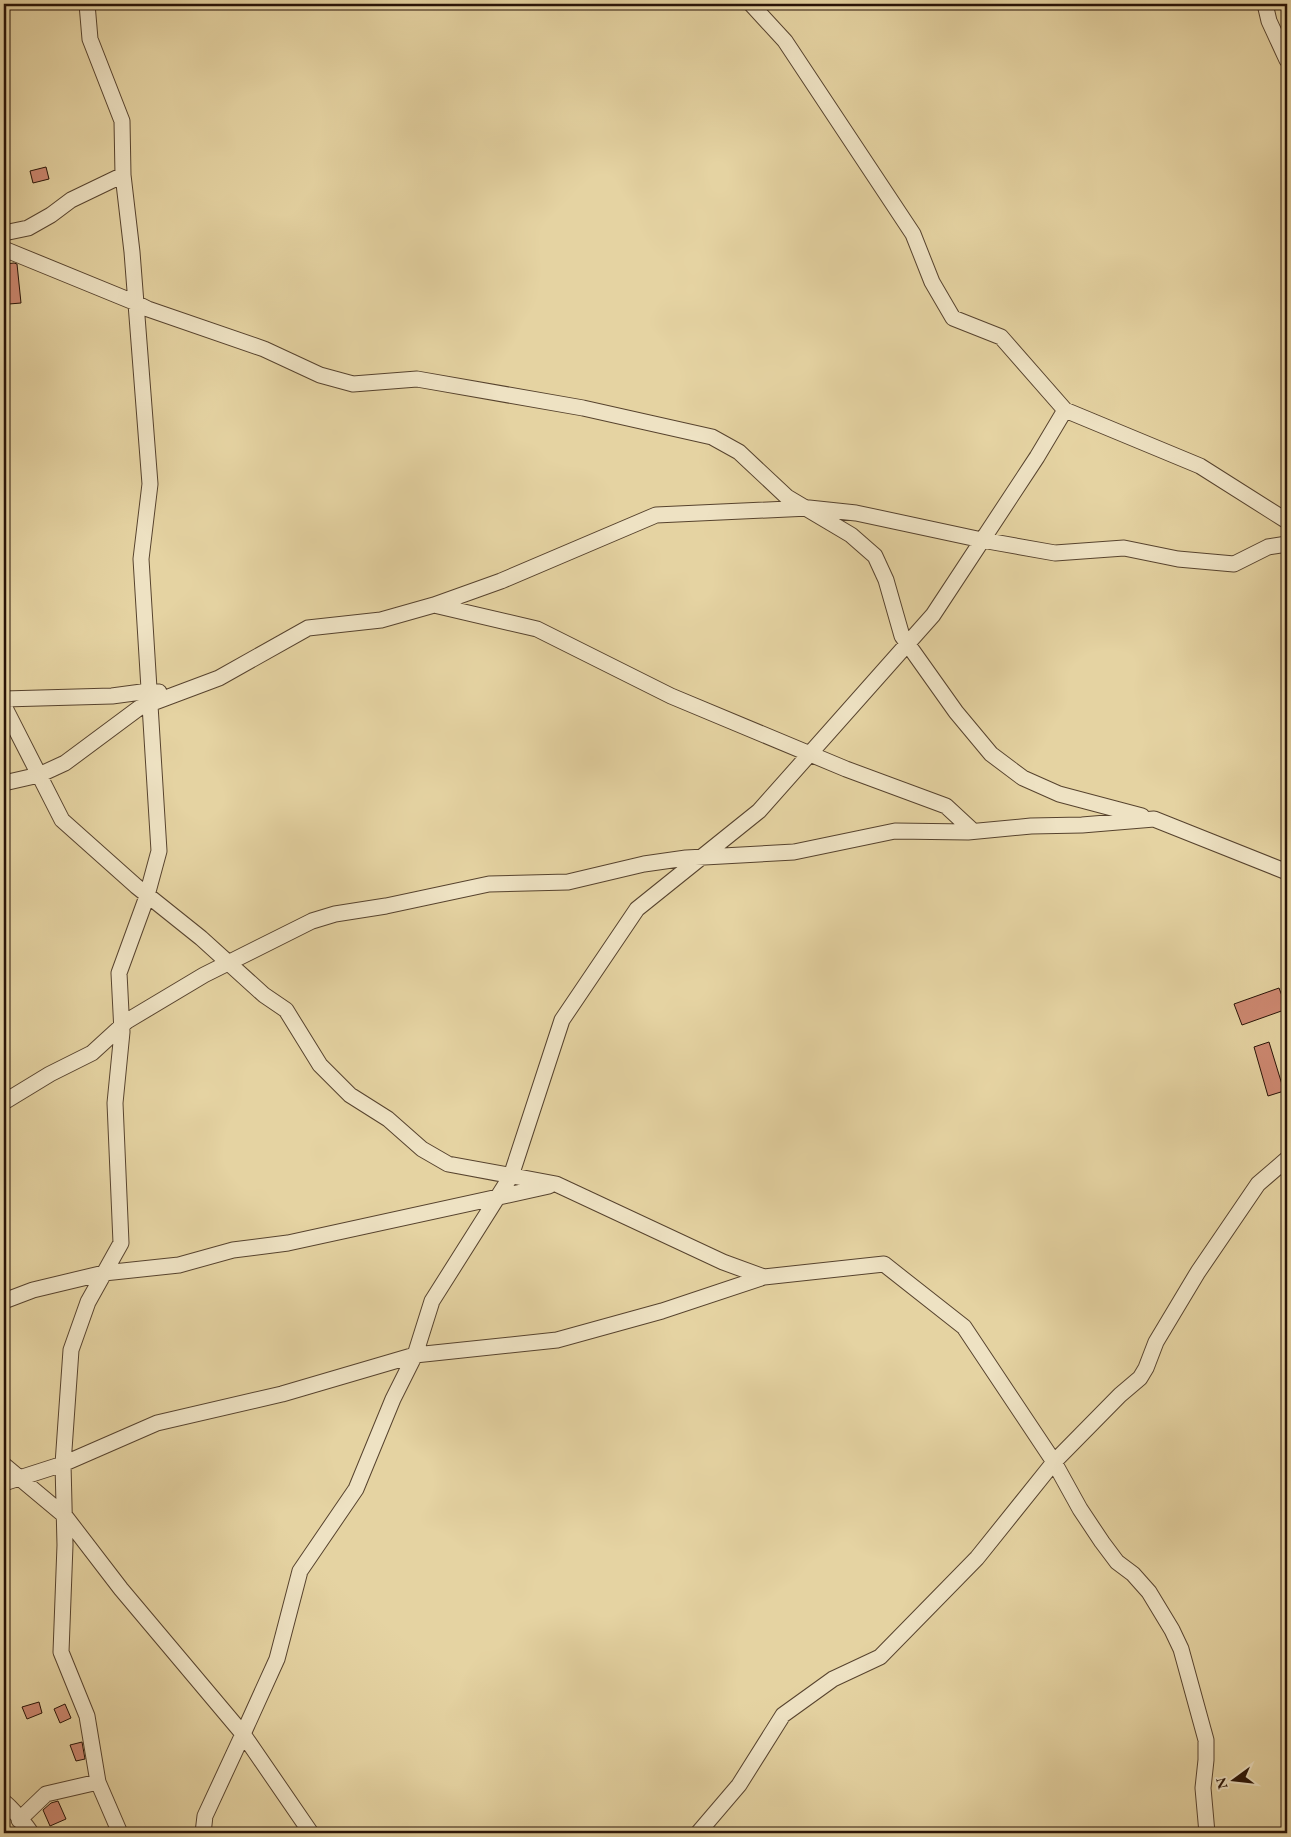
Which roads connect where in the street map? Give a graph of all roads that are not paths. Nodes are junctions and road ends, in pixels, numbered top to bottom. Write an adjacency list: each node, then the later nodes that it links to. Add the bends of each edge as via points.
1 (87, 4): 5 (street, via 90,39 122,121)
2 (752, 4): 9 (street, via 785,41 914,234 932,282 953,318 1001,337)
3 (1265, 4): 4 (street)
4 (1287, 60)
5 (123, 175): 6 (street, via 71,200 28,228); 8 (street)
6 (4, 233)
7 (4, 249): 8 (street)
8 (136, 303): 10 (street, via 264,349 320,375 353,384 417,379 583,408 712,437 739,452 787,497); 16 (street, via 150,484 140,560)
9 (1065, 410): 11 (street, via 1200,466); 12 (street)
10 (809, 508): 12 (street, via 856,513); 14 (street, via 656,515 500,581); 15 (street, via 851,534 875,556)
11 (1287, 521)
12 (982, 540): 13 (street, via 1055,552 1124,548 1178,559 1234,564 1268,547); 15 (street, via 933,615)
13 (1287, 544)
14 (434, 605): 16 (street, via 380,620 308,628 219,678 177,694); 19 (street, via 537,629 671,696)
15 (907, 644): 19 (street); 22 (street, via 991,754 1023,778 1058,794)
16 (150, 697): 17 (street); 20 (street, via 65,763); 26 (street, via 159,851)
17 (4, 699)
18 (4, 706): 20 (street)
19 (809, 754): 23 (street, via 946,806); 24 (street, via 759,811)
20 (38, 775): 21 (street); 26 (street, via 62,820)
21 (4, 783)
22 (1154, 819): 23 (street); 25 (street)
23 (973, 831): 24 (street, via 896,831 794,852)
24 (702, 857): 27 (street, via 644,864 568,882 489,884 335,914 312,921); 31 (street, via 637,909 562,1020)
25 (1287, 872)
26 (148, 894): 27 (street); 28 (street, via 119,973)
27 (228, 964): 28 (street); 31 (street, via 286,1010 320,1065 350,1095 388,1119 422,1149 448,1164)
28 (122, 1025): 29 (street, via 92,1054 50,1074); 34 (street, via 115,1103 121,1243)
29 (4, 1102)
30 (1287, 1159): 38 (street, via 1258,1184 1198,1272 1156,1342 1140,1378)
31 (511, 1176): 32 (street); 33 (street)
32 (556, 1184): 33 (street); 35 (street, via 722,1262)
33 (497, 1197): 34 (street, via 288,1243 233,1250 179,1264); 37 (street, via 432,1301)
34 (104, 1273): 36 (street, via 34,1290); 39 (street, via 88,1302 71,1350)
35 (764, 1277): 37 (street, via 557,1340); 38 (street, via 884,1264 964,1327)
36 (4, 1301)
37 (415, 1355): 39 (street, via 282,1394 157,1423); 44 (street, via 356,1489 300,1571 278,1659)
38 (1054, 1462): 52 (street, via 976,1558 880,1657 832,1679 783,1715 739,1785); 53 (street, via 1102,1542 1117,1562 1149,1592 1181,1649 1206,1740 1203,1788)
39 (63, 1464): 41 (street); 43 (street)
40 (4, 1465): 41 (street)
41 (20, 1479): 42 (street); 43 (street)
42 (4, 1483)
43 (65, 1516): 44 (street, via 121,1589); 45 (street, via 61,1652 87,1716)
44 (243, 1734): 50 (street, via 205,1816); 51 (street)
45 (98, 1782): 47 (street, via 46,1794); 49 (street)
46 (4, 1802): 47 (street)
47 (19, 1820): 48 (street)
48 (31, 1833)
49 (120, 1833)
50 (203, 1833)
51 (311, 1833)
52 (698, 1833)
53 (1208, 1833)

